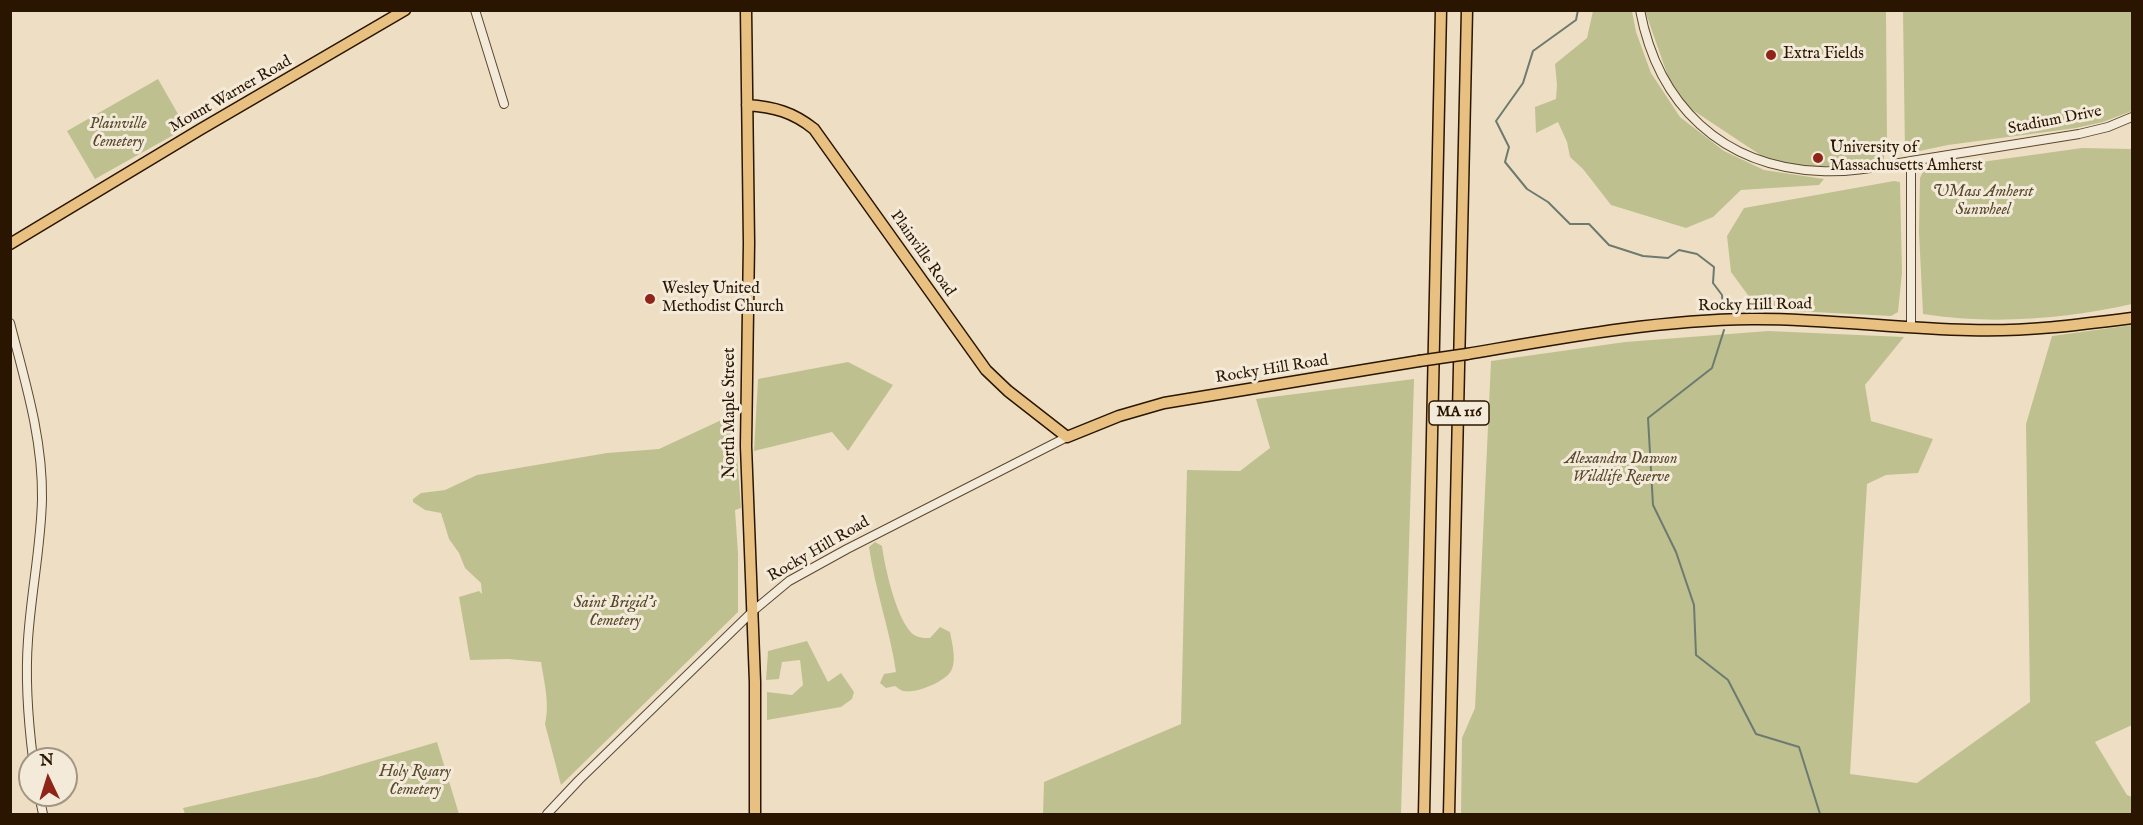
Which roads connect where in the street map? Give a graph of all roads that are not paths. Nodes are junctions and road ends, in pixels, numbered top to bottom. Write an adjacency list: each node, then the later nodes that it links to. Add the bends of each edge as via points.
1 (405, 10): 11 (main road, Mount Warner Road)
2 (475, 10): 7 (street)
3 (746, 10): 8 (main road, North Maple Street)
4 (1441, 10): 20 (main road, MA 116)
5 (1467, 10): 21 (main road, MA 116)
6 (1640, 10): 10 (street, Stadium Drive, via 1652,53 1671,93 1695,121 1732,147 1769,164 1810,171 1841,171)
7 (504, 104)
8 (747, 105): 15 (main road, Plainville Road, via 780,109 814,129 986,370); 16 (main road, North Maple Street, via 746,446)
9 (2133, 117): 10 (street, Stadium Drive, via 2079,134)
10 (1911, 161): 14 (street)
11 (10, 244)
12 (2133, 318): 14 (main road, Rocky Hill Road, via 2024,329)
13 (10, 324): 17 (street, via 33,415 42,475 26,669)
14 (1911, 327): 15 (main road, Rocky Hill Road, bridge, via 1798,319 1648,326 1164,403)
15 (1067, 437): 16 (street, Rocky Hill Road, via 837,554 789,581)
16 (753, 611): 18 (street, Rocky Hill Road); 19 (main road, North Maple Street)
17 (31, 747)
18 (545, 814)
19 (755, 814)
20 (1424, 814)
21 (1449, 814)

